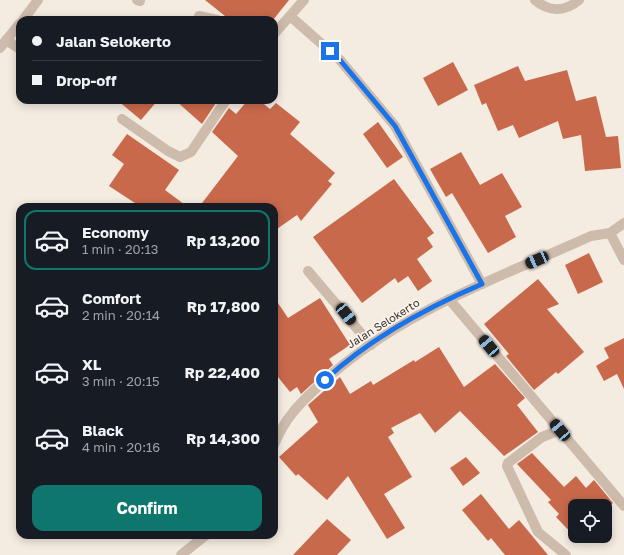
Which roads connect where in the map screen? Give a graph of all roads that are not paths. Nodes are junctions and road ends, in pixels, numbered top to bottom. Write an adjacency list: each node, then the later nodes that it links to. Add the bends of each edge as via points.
1 (38, 0): 5 (street)
2 (304, 0): 6 (street)
3 (535, 0): 4 (street, via 543,7 558,10)
4 (579, 0)
5 (26, 16)
6 (290, 16): 8 (street); 17 (street, via 340,60 395,126)
7 (16, 28): 9 (street)
8 (278, 30)
9 (3, 44): 10 (street)
10 (16, 48)
11 (223, 104): 12 (street, via 191,152 180,157 168,152)
12 (122, 119)
13 (624, 223): 14 (street, Jalan Selokerto)
14 (610, 233): 15 (street); 17 (street, Jalan Selokerto, via 591,236)
15 (624, 260)
16 (308, 271): 19 (street)
17 (482, 284): 18 (street, Jalan Selokerto)
18 (449, 299): 19 (street, Jalan Selokerto, via 422,311); 20 (street)
19 (371, 345): 21 (street, Jalan Selokerto, via 346,361 305,399 282,426)
20 (560, 430): 22 (street); 25 (street, via 542,437 507,466 538,532)
21 (278, 436)
22 (624, 506)
23 (201, 539): 24 (street)
24 (181, 555)
25 (566, 555)

